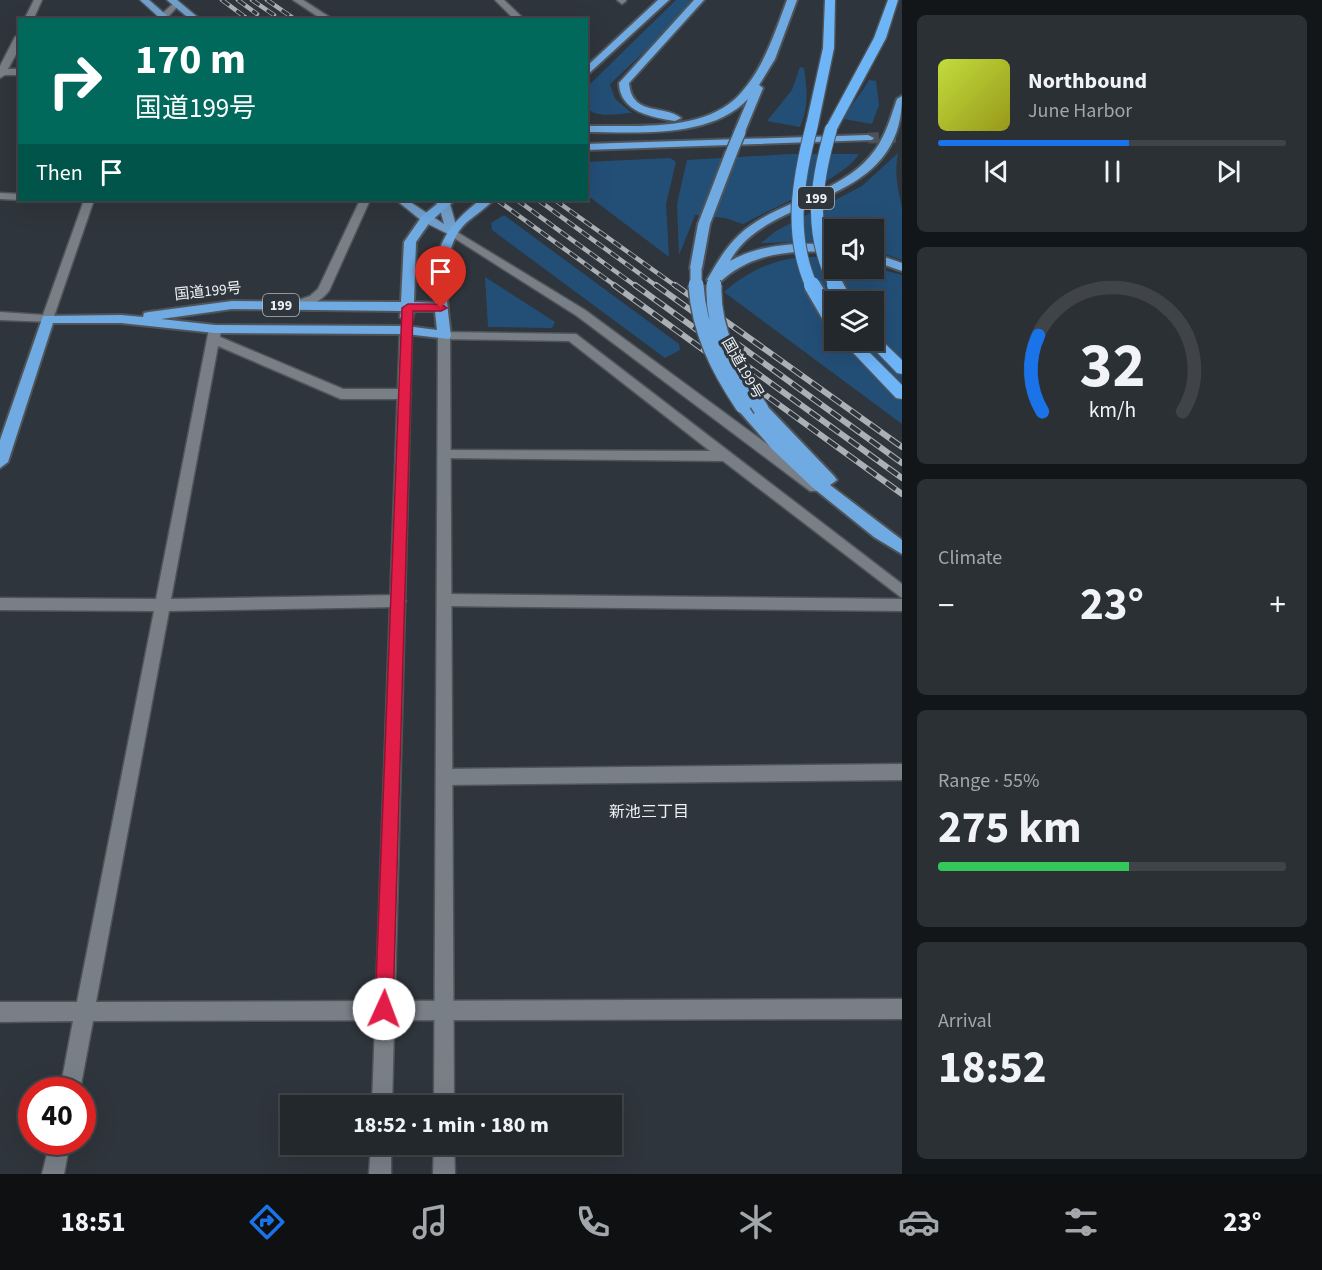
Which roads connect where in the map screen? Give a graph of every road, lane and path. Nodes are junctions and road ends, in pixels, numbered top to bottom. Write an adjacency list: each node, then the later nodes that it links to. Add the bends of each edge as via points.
1 (38, 0): 11 (street)
2 (144, 0): 12 (main road)
3 (297, 0): 14 (street)
4 (499, 0): 15 (street)
5 (664, 0): 18 (highway)
6 (699, 0): 22 (highway, via 630,74 623,92 628,101 651,113)
7 (792, 0): 17 (highway, 国道199号 / 199)
8 (830, 0): 41 (highway, bridge, via 830,53 797,188 796,237 803,264)
9 (893, 0): 39 (highway, bridge, via 876,46 838,112 820,169 819,246)
10 (176, 1): 12 (street); 13 (main road)
11 (29, 18)
12 (163, 18)
13 (195, 18)
14 (327, 18)
15 (519, 18)
16 (18, 41): 20 (street)
17 (774, 48): 22 (highway, via 748,93 737,104); 58 (highway, 国道199号 / 199, bridge, via 705,224 696,268 698,316 727,383 743,406 777,446)
18 (588, 71)
19 (18, 72): 20 (street)
20 (0, 73)
21 (902, 99): 38 (highway, 国道199号 / 199, via 885,141 869,164 838,188 750,232 727,253)
22 (706, 119): 23 (highway)
23 (588, 129)
24 (868, 138): 25 (highway)
25 (588, 147)
26 (0, 196): 27 (street)
27 (18, 196)
28 (89, 201): 45 (street)
29 (365, 201): 40 (street, via 323,291)
30 (402, 201): 33 (main road)
31 (444, 201): 33 (highway); 34 (main road)
32 (485, 201): 34 (highway)
33 (426, 219): 34 (main road); 42 (highway, via 410,242)
34 (452, 232): 43 (highway, via 442,261); 58 (street, via 581,313)
35 (824, 248): 38 (highway, via 760,253 734,264)
36 (884, 261): 37 (highway)
37 (902, 267)
38 (714, 280): 59 (highway, 国道199号 / 199, bridge, via 714,315 720,336 760,409 829,480)
39 (839, 291)
40 (297, 306): 42 (highway, 国道199号 / 199); 46 (highway, 国道199号 / 199, via 232,305)
41 (824, 307)
42 (408, 308): 43 (highway, 国道199号 / 199); 47 (highway)
43 (441, 308): 49 (highway)
44 (0, 316): 45 (street)
45 (48, 319): 46 (highway, 国道199号 / 199); 57 (highway)
46 (121, 319): 48 (highway, 国道199号 / 199)
47 (406, 330): 48 (highway, 国道199号 / 199); 49 (highway, 国道199号 / 199); 53 (street)
48 (215, 334): 53 (street, via 341,394); 64 (street)
49 (444, 336): 55 (street); 56 (street, via 572,337)
50 (859, 351): 54 (highway)
51 (884, 351): 52 (highway)
52 (902, 369)
53 (404, 394): 62 (street)
54 (902, 394)
55 (445, 455): 56 (street); 61 (street)
56 (729, 456): 60 (street)
57 (0, 462)
58 (854, 516): 59 (highway, 国道199号 / 199)
59 (902, 546)
60 (902, 592)
61 (446, 600): 65 (street); 67 (street)
62 (398, 601): 64 (street); 68 (street)
63 (0, 604): 64 (street)
64 (164, 605): 71 (street)
65 (902, 606)
66 (902, 772): 67 (street)
67 (445, 777): 69 (street)
68 (384, 1009): 69 (street); 71 (street); 74 (street)
69 (445, 1009): 70 (street); 75 (street)
70 (902, 1009)
71 (86, 1010): 72 (street); 73 (street)
72 (0, 1012)
73 (73, 1077)
74 (382, 1095)
75 (444, 1095)
76 (57, 1155): 79 (street)
77 (381, 1155): 80 (street)
78 (444, 1155): 81 (street)
79 (53, 1174)
80 (380, 1174)
81 (444, 1174)

